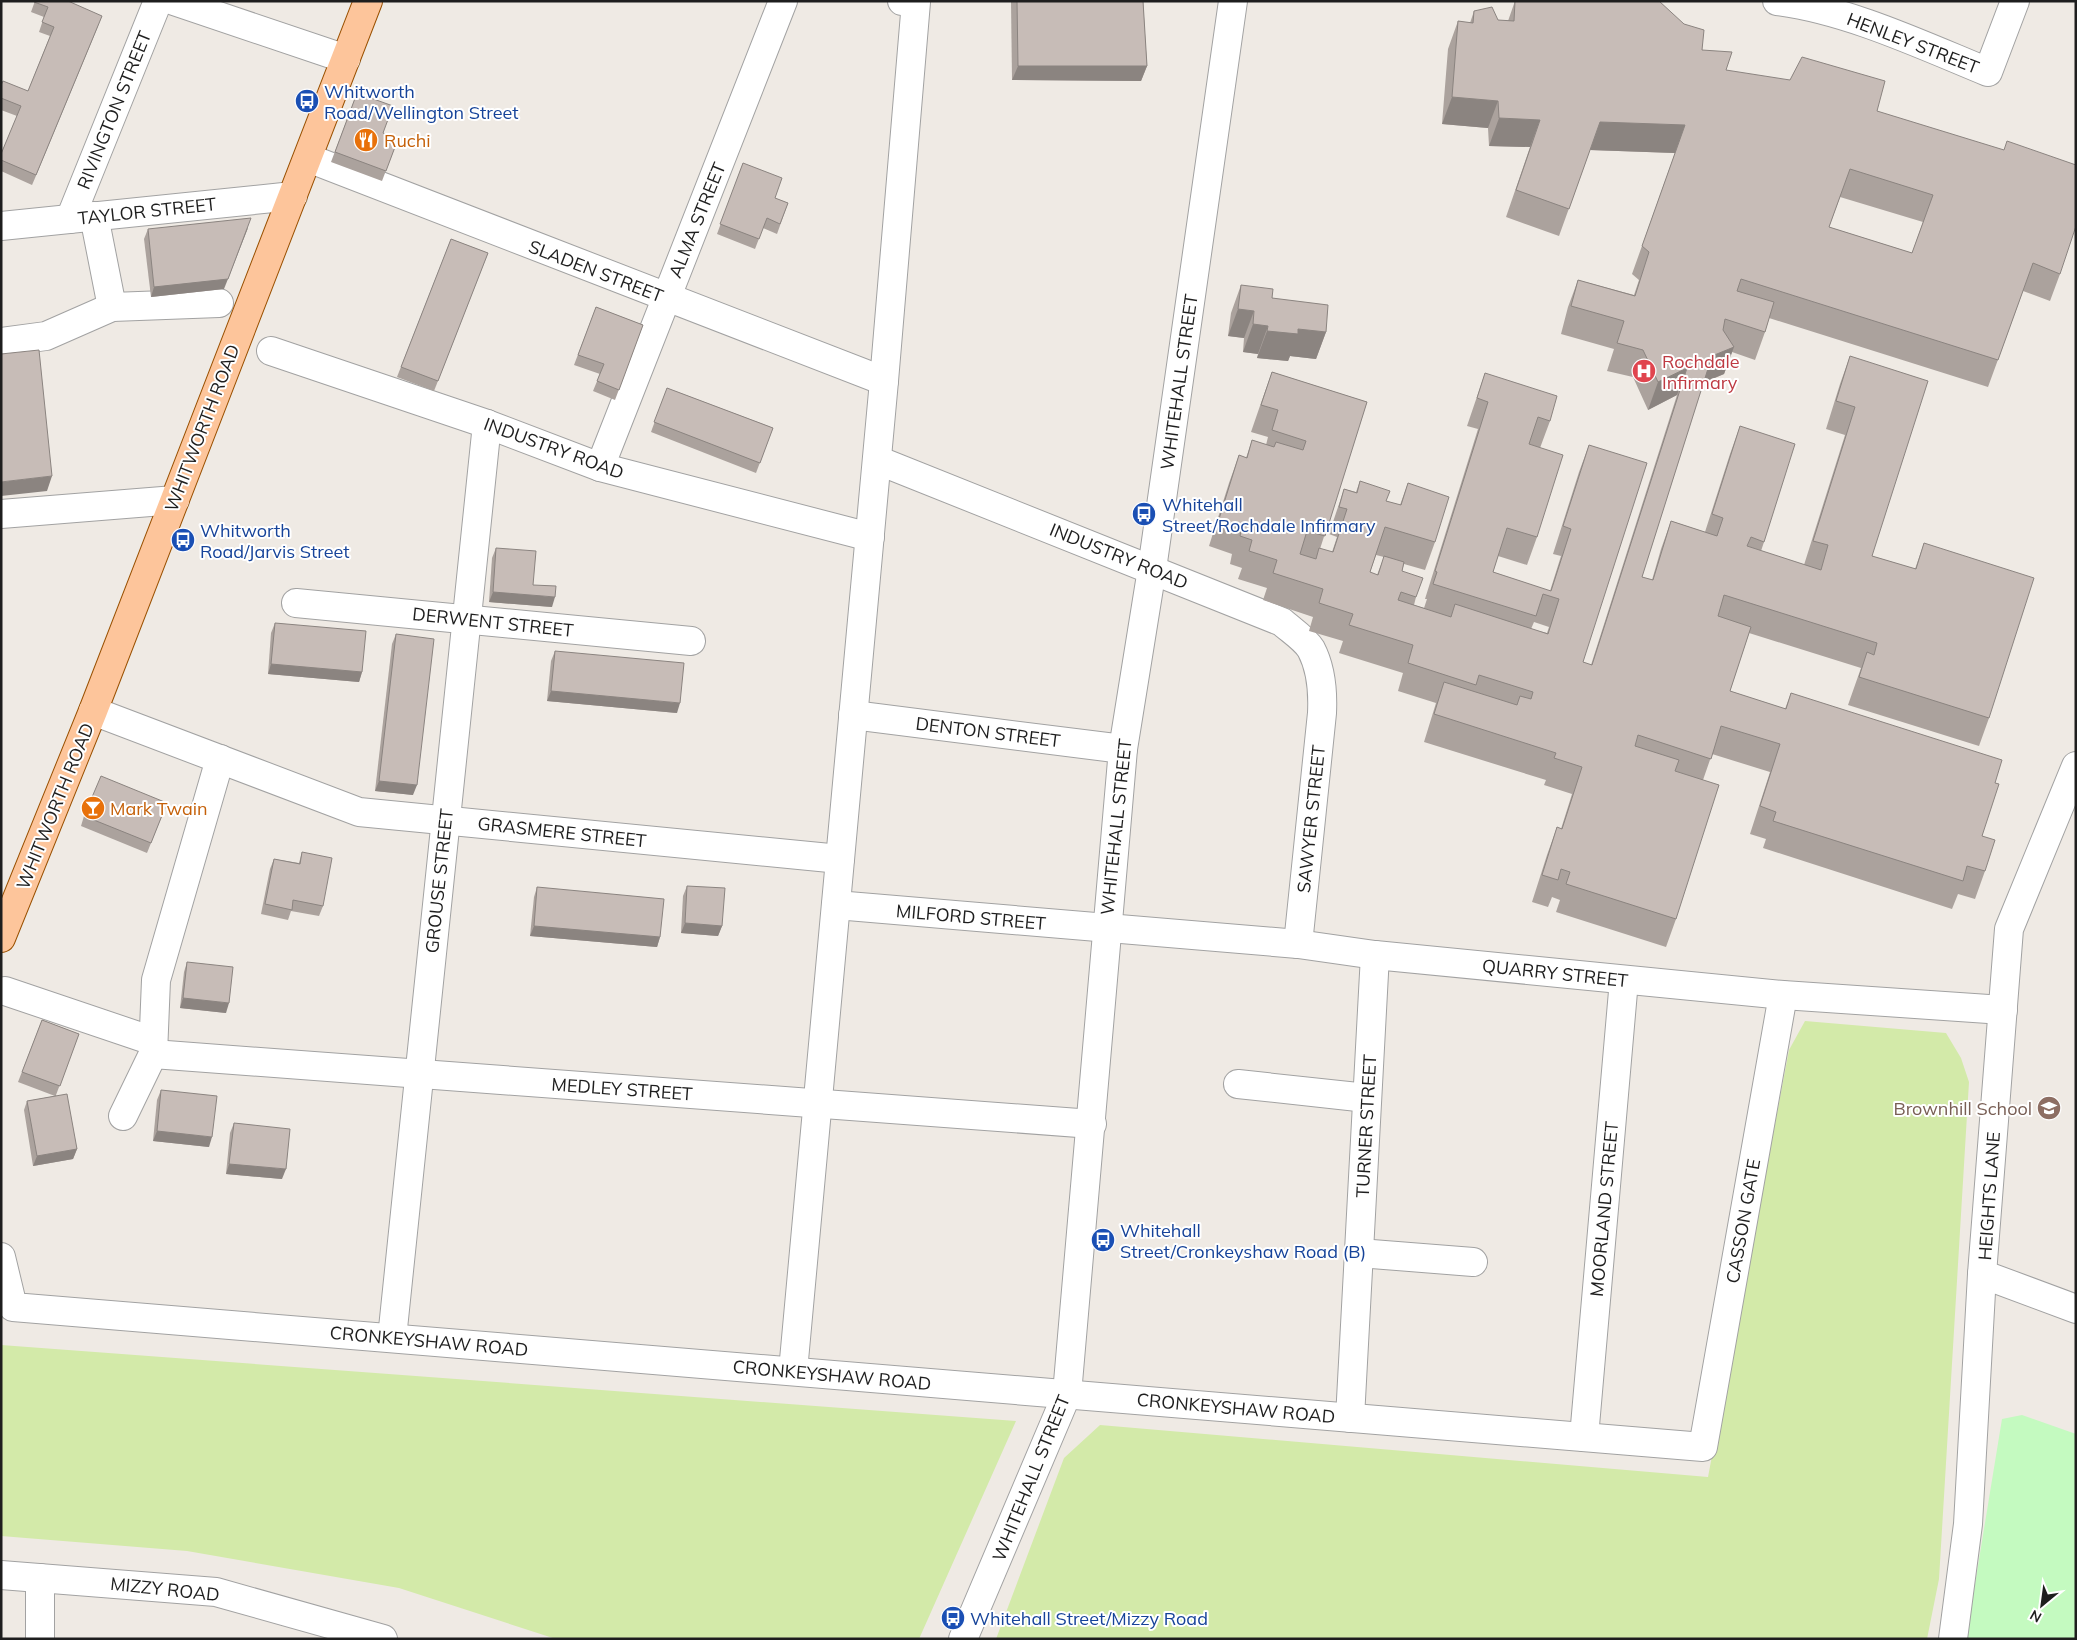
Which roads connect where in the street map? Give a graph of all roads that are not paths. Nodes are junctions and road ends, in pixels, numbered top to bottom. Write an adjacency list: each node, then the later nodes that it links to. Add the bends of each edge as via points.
1 (158, 1): 13 (street, RIVINGTON STREET)
2 (174, 1): 10 (street)
3 (368, 1): 10 (main road, WHITWORTH ROAD)
4 (783, 1): 15 (street, ALMA STREET)
5 (1233, 1): 27 (street, WHITEHALL STREET)
6 (1778, 1): 9 (street, HENLEY STREET)
7 (2015, 1): 9 (street, HENLEY STREET, via 1988,72)
8 (909, 2): 20 (street)
9 (1810, 3)
10 (346, 58): 11 (main road, WHITWORTH ROAD)
11 (308, 158): 12 (main road, WHITWORTH ROAD); 15 (street, SLADEN STREET)
12 (293, 196): 13 (street, TAYLOR STREET); 24 (main road, WHITWORTH ROAD)
13 (82, 218): 14 (street, TAYLOR STREET); 17 (street)
14 (1, 226)
15 (666, 298): 20 (street, SLADEN STREET); 23 (street, ALMA STREET)
16 (219, 303): 17 (street)
17 (112, 307): 18 (street, via 46,336)
18 (1, 342)
19 (271, 351): 21 (street, INDUSTRY ROAD)
20 (884, 382): 22 (street)
21 (487, 424): 23 (street, INDUSTRY ROAD); 29 (street, GROUSE STREET)
22 (877, 460): 26 (street); 27 (street, INDUSTRY ROAD)
23 (600, 467): 26 (street, INDUSTRY ROAD)
24 (175, 500): 25 (street); 32 (main road, WHITWORTH ROAD)
25 (1, 514)
26 (870, 537): 33 (street)
27 (1152, 569): 31 (street, INDUSTRY ROAD, via 1282,622 1310,647); 34 (street, WHITEHALL STREET)
28 (296, 603): 29 (street, DERWENT STREET)
29 (467, 619): 30 (street, DERWENT STREET); 37 (street, GROUSE STREET)
30 (691, 642)
31 (1323, 694): 42 (street, SAWYER STREET)
32 (93, 710): 35 (street, GRASMERE STREET); 41 (main road, WHITWORTH ROAD)
33 (853, 715): 34 (street, DENTON STREET); 38 (street)
34 (1123, 748): 40 (street, WHITEHALL STREET)
35 (220, 759): 37 (street, GRASMERE STREET, via 359,812); 48 (street, via 156,980)
36 (2076, 766): 47 (street, HEIGHTS LANE, via 2009,929)
37 (446, 820): 38 (street, GRASMERE STREET); 49 (street, GROUSE STREET)
38 (840, 859): 39 (street)
39 (836, 906): 40 (street, MILFORD STREET); 52 (street)
40 (1107, 928): 42 (street, QUARRY STREET); 54 (street, WHITEHALL STREET)
41 (1, 938)
42 (1298, 944): 43 (street, QUARRY STREET)
43 (1375, 955): 44 (street, QUARRY STREET); 51 (street, TURNER STREET)
44 (1624, 980): 46 (street, QUARRY STREET); 64 (street, MOORLAND STREET)
45 (5, 991): 48 (street, MEDLEY STREET)
46 (1783, 996): 47 (street, QUARRY STREET); 65 (street, CASSON GATE)
47 (2003, 1010): 58 (street, HEIGHTS LANE)
48 (153, 1048): 49 (street, MEDLEY STREET); 53 (street)
49 (419, 1074): 52 (street, MEDLEY STREET); 60 (street, GROUSE STREET)
50 (1238, 1084): 51 (street)
51 (1368, 1098): 55 (street, TURNER STREET)
52 (818, 1103): 54 (street, MEDLEY STREET); 61 (street)
53 (123, 1116)
54 (1092, 1124): 62 (street, WHITEHALL STREET)
55 (1359, 1253): 57 (street); 63 (street, TURNER STREET)
56 (1, 1257): 60 (street, CRONKEYSHAW ROAD, via 13,1307)
57 (1473, 1262)
58 (1982, 1274): 59 (street); 71 (street, HEIGHTS LANE, via 1968,1524)
59 (2076, 1309)
60 (392, 1338): 61 (street, CRONKEYSHAW ROAD)
61 (793, 1371): 62 (street, CRONKEYSHAW ROAD)
62 (1067, 1394): 63 (street, CRONKEYSHAW ROAD); 70 (street, WHITEHALL STREET)
63 (1350, 1418): 64 (street, CRONKEYSHAW ROAD)
64 (1584, 1437): 65 (street, CRONKEYSHAW ROAD)
65 (1703, 1447)
66 (1, 1575): 67 (street, MIZZY ROAD)
67 (40, 1578): 68 (street); 69 (street, MIZZY ROAD, via 216,1592)
68 (40, 1639)
69 (383, 1639)
70 (964, 1639)
71 (1954, 1639)

